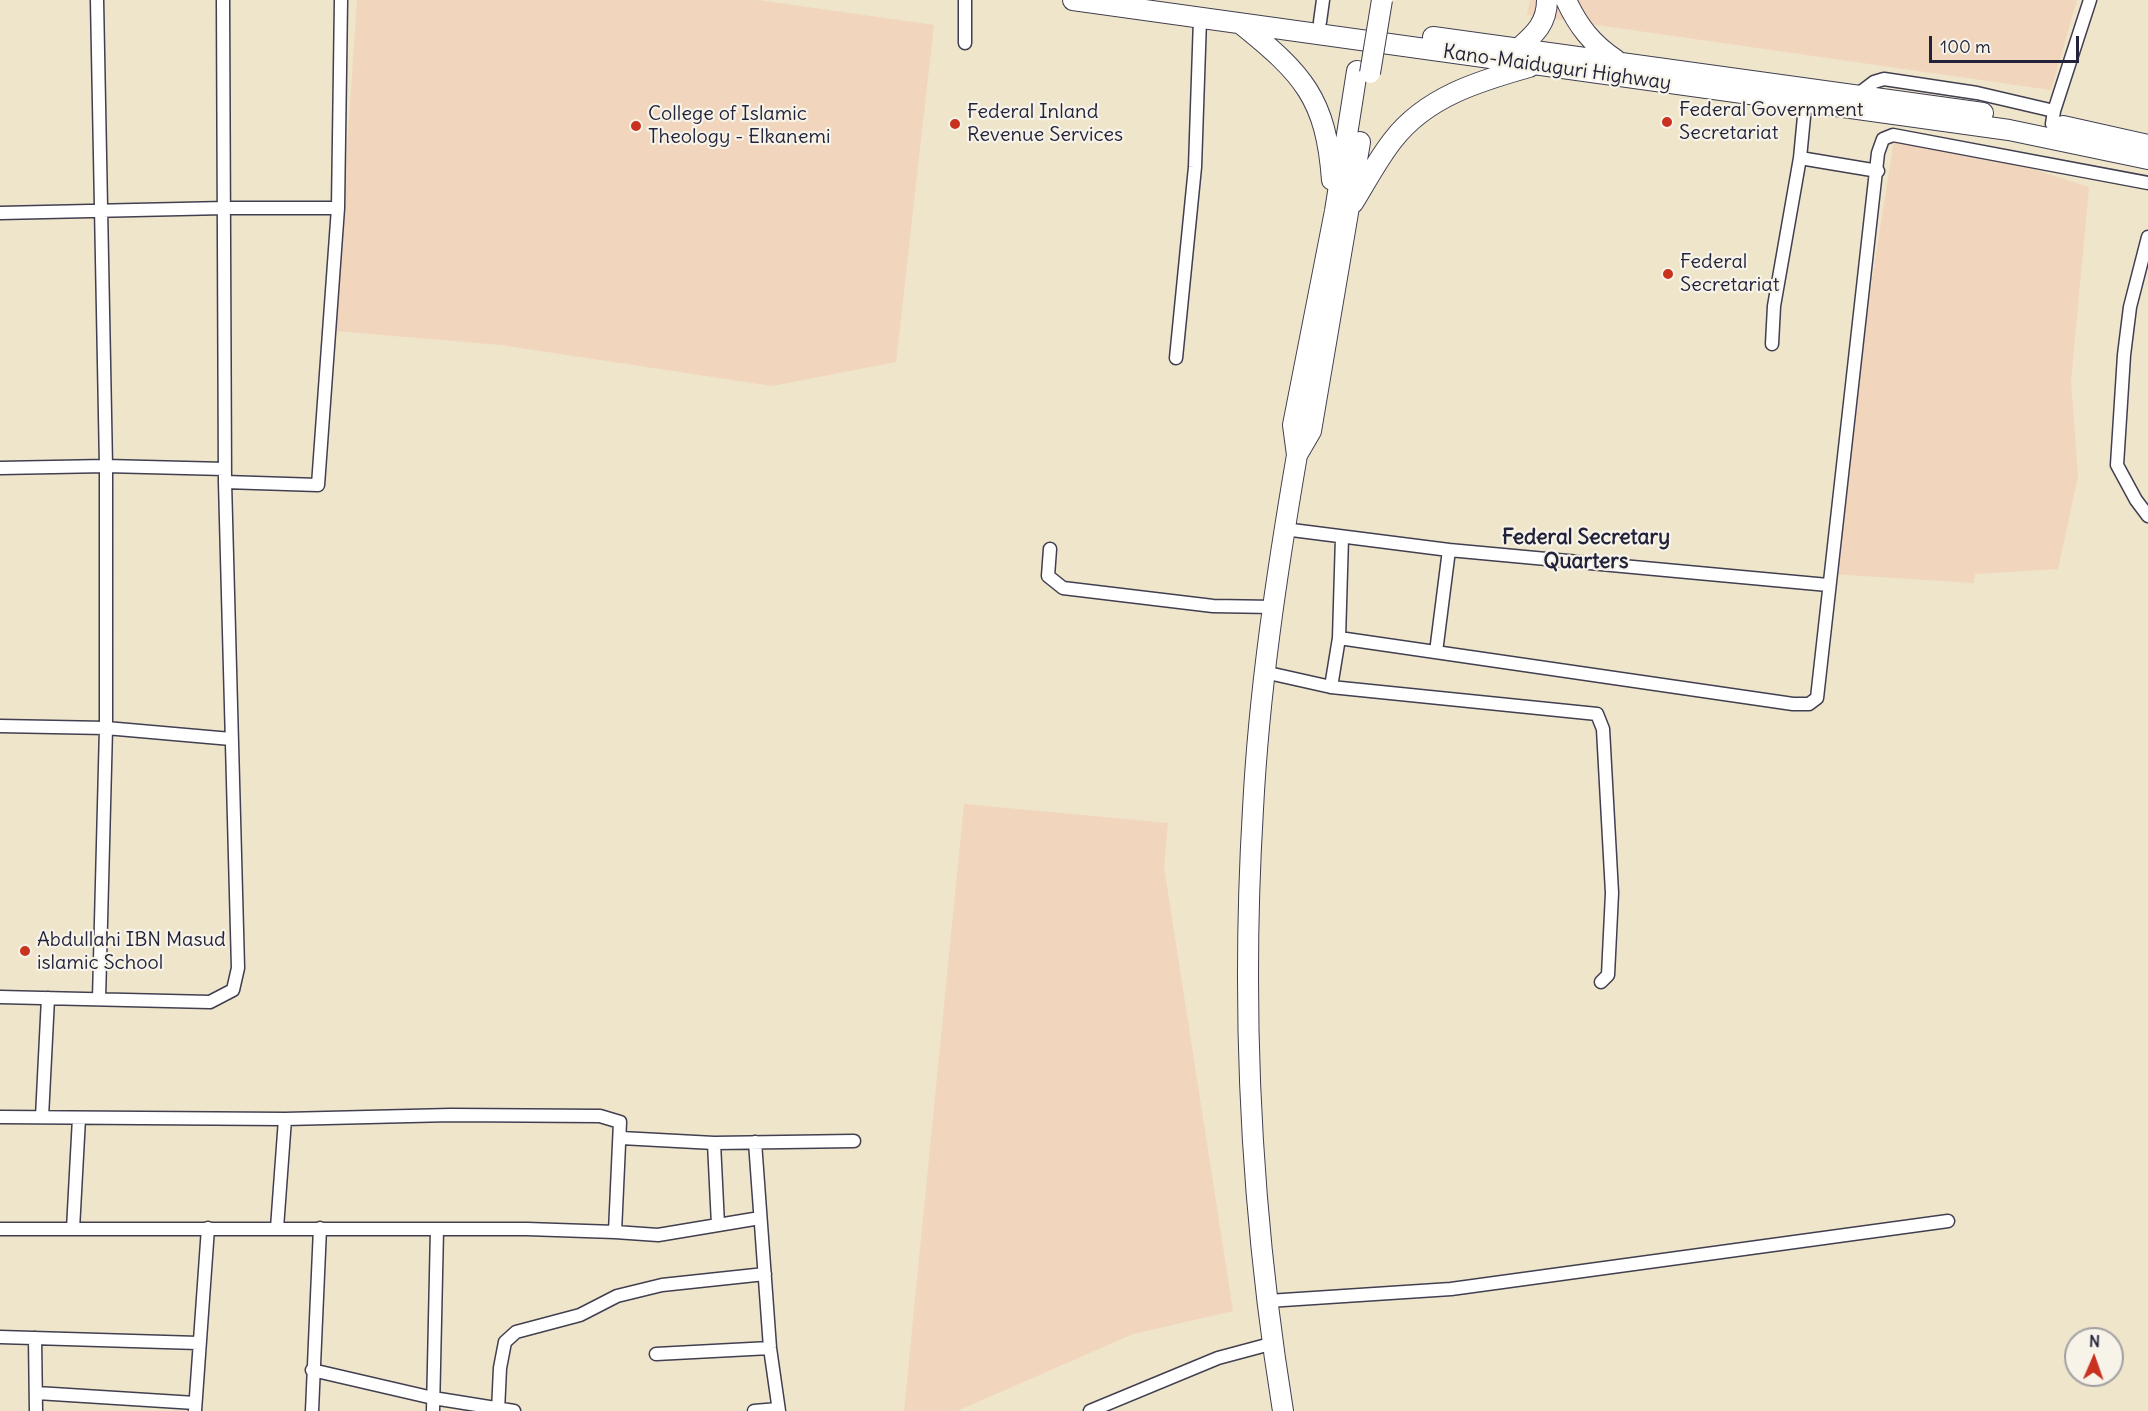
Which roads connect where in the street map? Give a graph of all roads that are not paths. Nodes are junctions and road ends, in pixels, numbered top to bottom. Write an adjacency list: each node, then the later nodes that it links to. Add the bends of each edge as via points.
1 (97, 0): 31 (street)
2 (223, 0): 28 (street)
3 (341, 0): 29 (street)
4 (964, 0): 16 (street)
5 (1072, 0): 13 (highway, Kano-Maiduguri Highway)
6 (1158, 0): 14 (highway, Kano-Maiduguri Highway)
7 (1323, 0): 14 (street)
8 (1368, 0): 20 (highway)
9 (1382, 0): 20 (highway, bridge)
10 (1547, 0): 17 (highway, via 1540,29)
11 (1566, 0): 18 (highway, via 1592,42)
12 (2090, 0): 22 (street)
13 (1200, 19): 15 (highway, Kano-Maiduguri Highway); 35 (street, via 1195,167)
14 (1320, 21): 17 (highway, Kano-Maiduguri Highway)
15 (1241, 24): 19 (highway, Kano-Maiduguri Highway); 30 (highway, via 1297,73 1312,95 1322,117)
16 (965, 43)
17 (1519, 48): 18 (highway, Kano-Maiduguri Highway)
18 (1618, 61): 21 (highway, Kano-Maiduguri Highway)
19 (1534, 65): 21 (highway, Kano-Maiduguri Highway); 30 (highway, via 1448,95 1418,115 1393,140)
20 (1364, 72): 30 (highway)
21 (1806, 95): 22 (highway, Kano-Maiduguri Highway, via 1857,95); 24 (street); 25 (highway, Kano-Maiduguri Highway)
22 (2053, 118): 23 (highway, Kano-Maiduguri Highway)
23 (2148, 145)
24 (1800, 158): 26 (street); 34 (street, via 1774,306)
25 (2148, 159)
26 (1878, 171): 27 (street, via 1883,139 1893,135); 45 (street)
27 (2148, 183)
28 (225, 208): 29 (street); 31 (street); 38 (street)
29 (338, 208): 39 (street, via 318,484)
30 (1342, 210): 41 (highway, via 1311,431 1296,455)
31 (99, 212): 32 (street); 36 (street)
32 (0, 213)
33 (2148, 237): 40 (street, via 2126,336 2117,465)
34 (1772, 344)
35 (1176, 358)
36 (106, 466): 37 (street); 38 (street); 52 (street)
37 (0, 468)
38 (225, 469): 39 (street)
39 (225, 482): 53 (street)
40 (2148, 516)
41 (1284, 529): 42 (street); 46 (highway)
42 (1342, 537): 44 (street); 47 (street)
43 (1050, 549): 46 (street, via 1048,576 1063,588 1213,606)
44 (1449, 550): 45 (street); 48 (street)
45 (1828, 585): 48 (street, via 1817,698 1809,704)
46 (1274, 607): 49 (highway)
47 (1339, 638): 48 (street); 50 (street)
48 (1436, 652)
49 (1264, 672): 50 (street); 77 (highway, via 1252,809 1250,1002 1254,1142)
50 (1331, 687): 54 (street, via 1597,714 1603,729 1612,893 1608,975)
51 (0, 726): 52 (street)
52 (106, 728): 53 (street); 57 (street)
53 (231, 739): 57 (street, via 238,968 233,990 210,1002)
54 (1600, 982)
55 (0, 997): 56 (street)
56 (48, 998): 57 (street); 59 (street)
57 (99, 999)
58 (0, 1117): 59 (street)
59 (42, 1117): 60 (street)
60 (79, 1118): 61 (street); 69 (street)
61 (285, 1119): 62 (street, via 600,1116 620,1122); 71 (street)
62 (621, 1138): 65 (street); 75 (street)
63 (755, 1142): 64 (street); 65 (street); 66 (street)
64 (854, 1142)
65 (714, 1143): 68 (street)
66 (760, 1218): 68 (street); 76 (street)
67 (1948, 1221): 77 (street, via 1450,1289)
68 (718, 1225): 75 (street, via 658,1235)
69 (73, 1228): 70 (street); 73 (street)
70 (207, 1228): 71 (street); 80 (street)
71 (277, 1228): 72 (street)
72 (320, 1228): 74 (street); 84 (street)
73 (0, 1229)
74 (437, 1229): 75 (street); 86 (street)
75 (615, 1232)
76 (765, 1274): 82 (street); 88 (street, via 662,1286 617,1296 580,1315 516,1332 505,1342)
77 (1268, 1301): 81 (highway)
78 (0, 1337): 79 (street)
79 (35, 1338): 80 (street); 85 (street)
80 (198, 1342): 87 (street)
81 (1274, 1343): 94 (street, via 1218,1358); 95 (highway)
82 (770, 1348): 83 (street); 89 (street)
83 (656, 1354)
84 (312, 1370): 86 (street); 91 (street)
85 (37, 1393): 87 (street); 90 (street)
86 (433, 1405): 88 (street)
87 (195, 1407)
88 (498, 1410): 92 (street)
89 (779, 1410): 93 (street)
90 (36, 1411)
91 (312, 1411)
92 (514, 1411)
93 (754, 1411)
94 (1090, 1411)
95 (1283, 1411)

